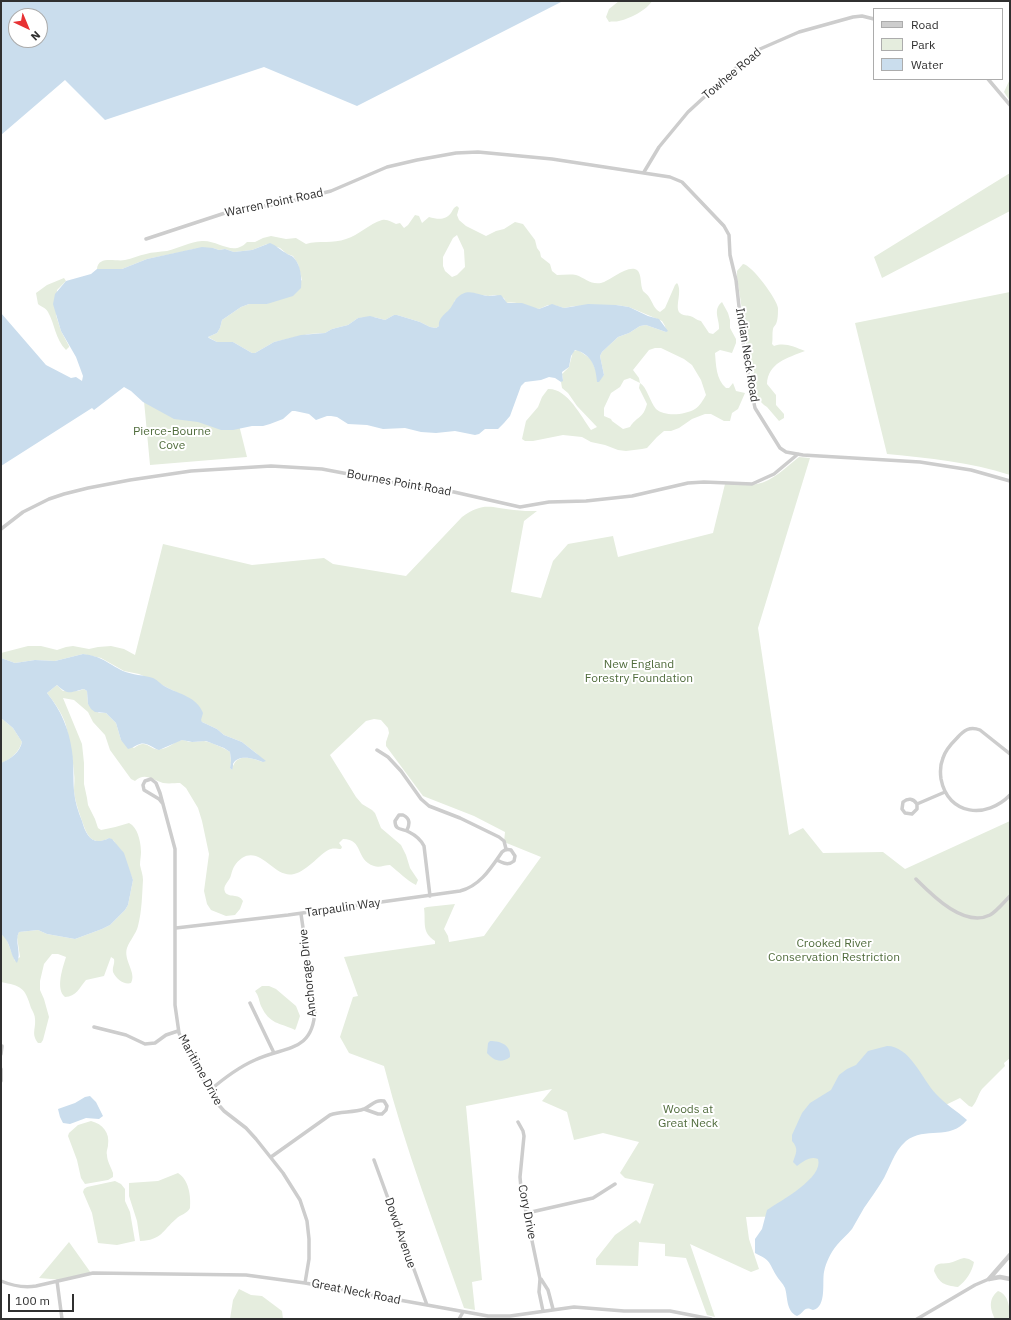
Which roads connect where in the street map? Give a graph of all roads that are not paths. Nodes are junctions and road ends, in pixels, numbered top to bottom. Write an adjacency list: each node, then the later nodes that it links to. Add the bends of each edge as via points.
1 (873, 18): 5 (street, Towhee Road, via 853,17 798,32 760,49 688,112 659,147)
2 (989, 80): 3 (street)
3 (1010, 105)
4 (590, 165): 5 (street, Indian Neck Road); 6 (street, Warren Point Road, via 478,152 456,153 388,167 331,191 266,207 225,213)
5 (644, 172): 7 (street, Indian Neck Road, via 680,181 727,231 753,401 759,416 779,447 786,452)
6 (146, 239)
7 (798, 454): 8 (street, Indian Neck Road, via 920,462 971,470); 9 (street, Bournes Point Road, via 774,474 752,484 704,482 632,496 549,502 520,507 454,492 322,469 271,466 191,471 130,480 64,494 23,512)
8 (1010, 481)
9 (1, 529)
10 (377, 750): 17 (street, via 401,771 429,806 460,818 501,839)
11 (1010, 754): 12 (street, via 980,730 971,728 964,731 945,752 942,761 941,776)
12 (946, 792): 13 (street, via 958,805 979,811 993,808); 15 (street)
13 (1010, 795)
14 (163, 804): 14 (street, Maritime Drive, via 144,790 145,781 155,781); 23 (street, Maritime Drive, via 175,849)
15 (917, 804): 15 (street, via 908,799 903,802 902,809 907,815 912,814 917,809)
16 (407, 830): 20 (street, via 408,818 398,815 394,821 396,827 409,832 424,846)
17 (506, 849): 18 (street, Tarpaulin Way); 18 (street, via 514,852 514,861 506,864)
18 (497, 860): 20 (street, Tarpaulin Way, via 471,887)
19 (916, 878): 21 (street, via 949,907 971,918 983,918 992,914)
20 (430, 896): 22 (street, Tarpaulin Way)
21 (1010, 896)
22 (301, 914): 23 (street, Tarpaulin Way); 28 (street, Anchorage Drive, via 315,1010 314,1020 311,1032 300,1044)
23 (176, 928): 26 (street, Maritime Drive)
24 (250, 1003): 28 (street)
25 (94, 1027): 26 (street, via 126,1035 145,1044 154,1043)
26 (178, 1031): 32 (street, Maritime Drive)
27 (2, 1046): 29 (street)
28 (274, 1053): 32 (street, Anchorage Drive, via 251,1062)
29 (1, 1054)
30 (1, 1069): 31 (street)
31 (1, 1082)
32 (209, 1091): 35 (street, Maritime Drive, via 220,1108 253,1134)
33 (364, 1109): 33 (street, via 379,1100 387,1106 386,1111 381,1114); 35 (street, via 328,1116)
34 (518, 1122): 38 (street, Cory Drive, via 524,1136 520,1177)
35 (271, 1158): 45 (street, Maritime Drive, via 297,1193 304,1209 309,1243)
36 (374, 1160): 46 (street, Dowd Avenue)
37 (615, 1184): 38 (street, via 594,1198)
38 (527, 1213): 40 (street, Cory Drive)
39 (1010, 1255): 41 (street)
40 (540, 1279): 47 (street, Cory Drive, via 548,1290); 48 (street, Cory Drive, via 539,1292)
41 (989, 1279): 42 (street); 53 (street)
42 (1010, 1279)
43 (1, 1281): 44 (street, Great Neck Road, via 18,1287 28,1287)
44 (57, 1281): 45 (street, Great Neck Road, via 92,1273 126,1273 246,1275); 50 (street)
45 (305, 1283): 46 (street, Great Neck Road)
46 (426, 1306): 49 (street, Great Neck Road)
47 (553, 1309): 48 (street, Great Neck Road); 52 (street, Great Neck Road, via 579,1307 666,1311)
48 (544, 1311): 49 (street, Great Neck Road, via 500,1317)
49 (463, 1312): 51 (street)
50 (62, 1319)
51 (458, 1319)
52 (711, 1319)
53 (917, 1319)

